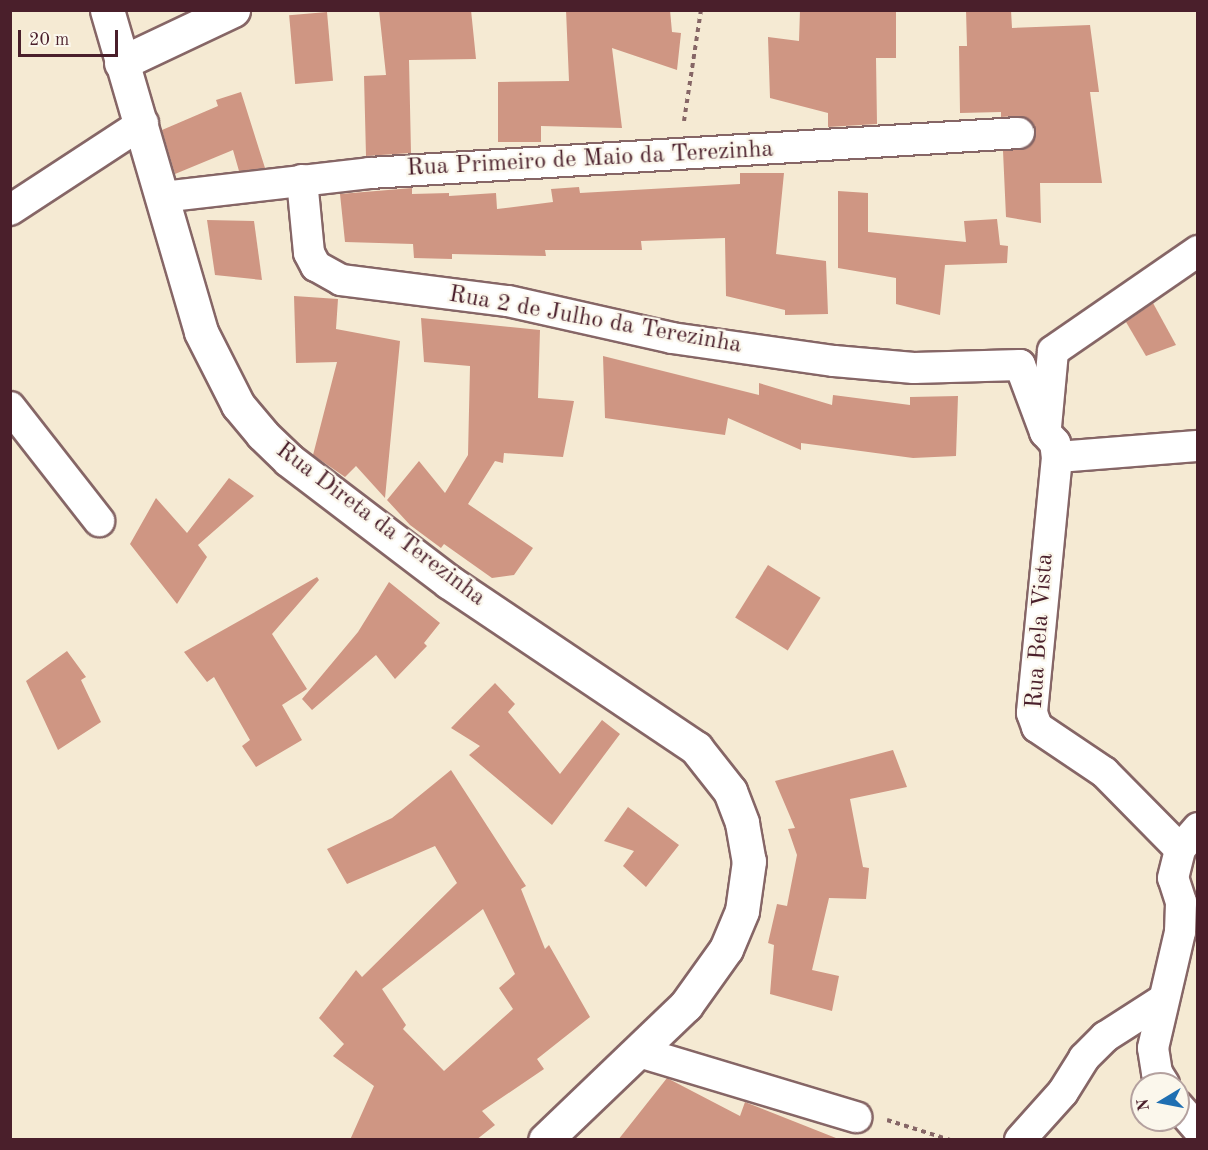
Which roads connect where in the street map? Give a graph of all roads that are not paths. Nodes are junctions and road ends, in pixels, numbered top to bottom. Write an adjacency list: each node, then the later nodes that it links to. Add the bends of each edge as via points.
1 (107, 10): 3 (main road, Rua Direta da Terezinha)
2 (233, 10): 3 (main road)
3 (121, 63): 4 (main road, Rua Direta da Terezinha)
4 (142, 123): 7 (main road, Rua Direta da Terezinha); 8 (street)
5 (1019, 133): 6 (street, Rua Primeiro de Maio da Terezinha)
6 (302, 180): 7 (street, Rua Primeiro de Maio da Terezinha); 11 (street, Rua 2 de Julho da Terezinha, via 309,253 316,266 341,280 508,301 672,338 834,361 965,369 1020,365)
7 (162, 197): 16 (main road, Rua Direta da Terezinha, via 201,332 238,405 262,434 289,460 449,582 696,748 730,791 742,823 749,861 742,911 708,979)
8 (10, 210)
9 (1197, 251): 11 (street, Rua Bela Vista, via 1053,351)
10 (10, 407): 13 (street)
11 (1051, 445): 12 (street); 14 (street, Rua Bela Vista, via 1032,713 1037,727 1104,772)
12 (1197, 446)
13 (99, 520)
14 (1189, 839): 15 (street, Rua Bela Vista, via 1173,878 1181,903 1180,932 1176,961)
15 (1161, 1001): 17 (street, Rua Bela Vista, via 1153,1048); 20 (street, via 1098,1044)
16 (639, 1052): 18 (street); 19 (main road, Rua Direta da Terezinha)
17 (1157, 1072)
18 (856, 1118)
19 (545, 1140)
20 (1020, 1140)

